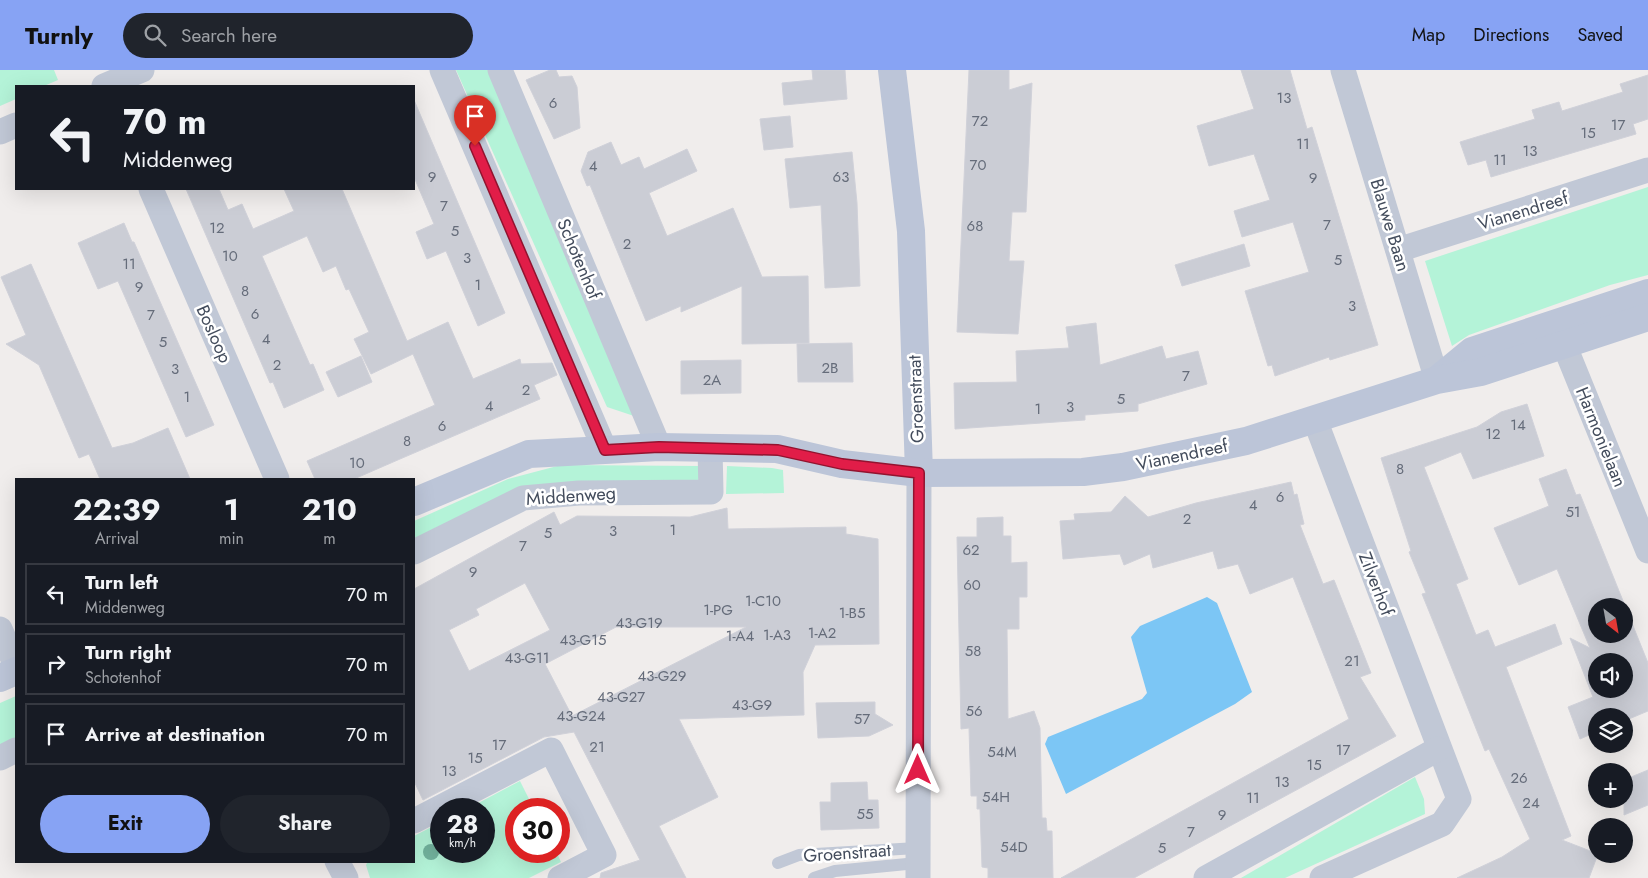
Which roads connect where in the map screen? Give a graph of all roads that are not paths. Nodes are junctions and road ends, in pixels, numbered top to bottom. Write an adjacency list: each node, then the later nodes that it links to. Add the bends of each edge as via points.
1 (142, 70): 6 (street)
2 (442, 70): 19 (street)
3 (500, 70): 17 (street, Schotenhof)
4 (892, 70): 20 (street, Groenstraat, via 910,231)
5 (1343, 70): 11 (street, Blauwe Baan)
6 (104, 82)
7 (15, 124): 8 (street)
8 (0, 132)
9 (1648, 170): 11 (street, Vianendreef)
10 (151, 190): 21 (street, Bosloop)
11 (1398, 250): 15 (street, Blauwe Baan)
12 (1648, 293): 14 (street, Vianendreef)
13 (1648, 317): 14 (street, Vianendreef)
14 (1560, 333): 15 (street, Vianendreef, via 1481,372); 24 (street, Harmonielaan)
15 (1437, 380): 16 (street, Vianendreef)
16 (1315, 420): 20 (street, Vianendreef, via 1246,441 1123,467 1083,472); 29 (street, Zilverhof)
17 (659, 447): 18 (street); 19 (street)
18 (710, 448): 20 (street, via 778,450 842,464); 23 (street, Middenweg, via 714,499 579,493 523,498)
19 (605, 450): 22 (street, via 529,454)
20 (919, 473): 35 (street, Groenstraat)
21 (277, 478)
22 (415, 502)
23 (415, 552)
24 (1648, 552)
25 (0, 629): 26 (street)
26 (15, 664)
27 (15, 671): 28 (street)
28 (0, 678)
29 (1438, 749): 39 (street); 40 (street, Zilverhof, via 1459,799 1442,824)
30 (15, 750): 31 (street)
31 (0, 758)
32 (415, 820): 37 (street, via 551,750 604,855)
33 (338, 863): 36 (street)
34 (778, 863): 35 (lane, Groenstraat, via 799,855)
35 (917, 863): 38 (lane, Groenstraat, via 835,871)
36 (346, 878)
37 (560, 878)
38 (814, 878)
39 (1206, 878)
40 (1322, 878)

